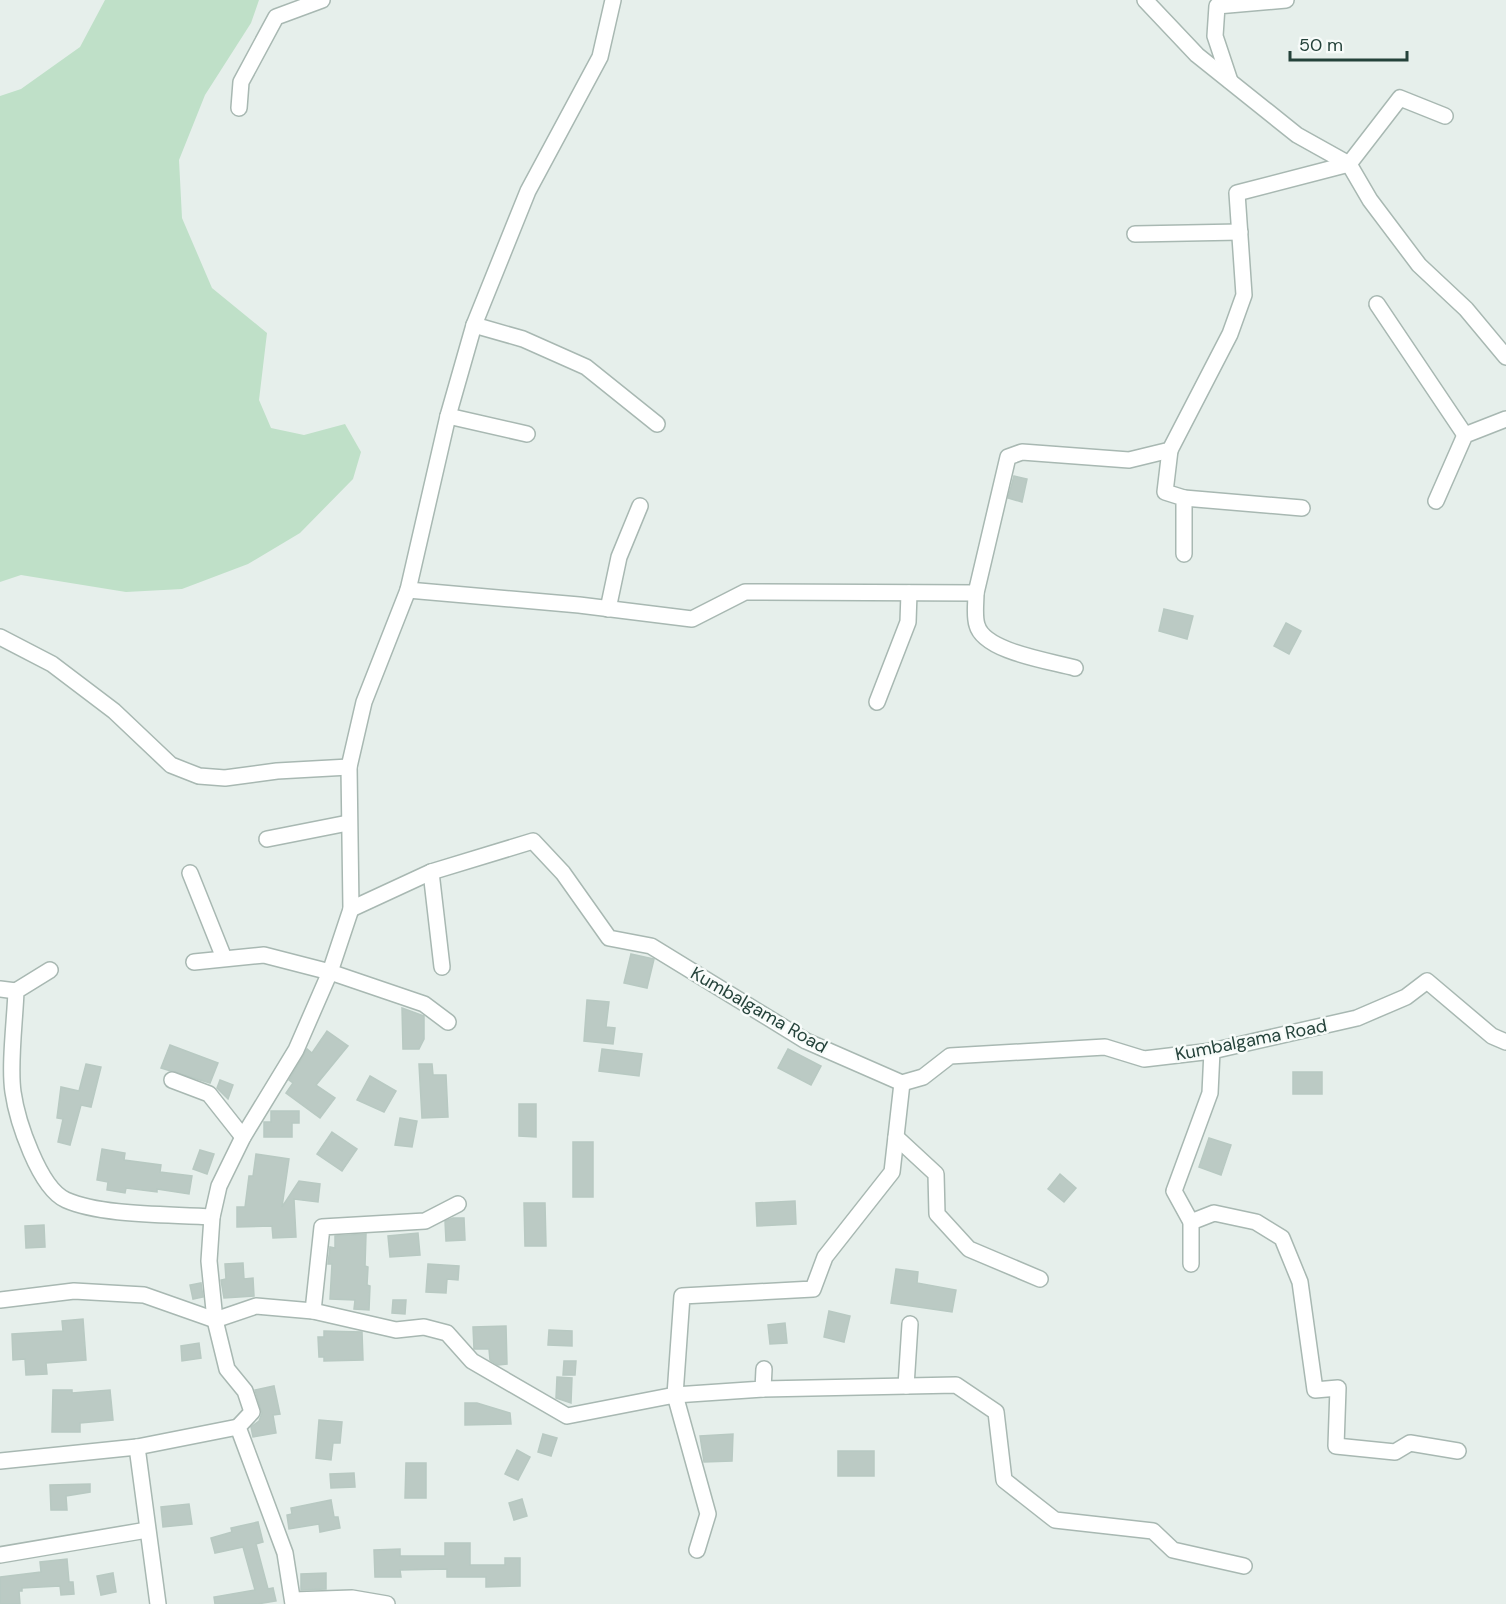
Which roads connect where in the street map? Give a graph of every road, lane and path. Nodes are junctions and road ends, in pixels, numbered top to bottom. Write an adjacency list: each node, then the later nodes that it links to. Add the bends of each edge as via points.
1 (322, 0): 6 (street, via 276,17 241,82)
2 (613, 0): 12 (street, via 600,57 528,191)
3 (1145, 0): 5 (street, via 1197,55)
4 (1286, 0): 5 (street, via 1217,6 1215,36)
5 (1230, 81): 8 (street, via 1297,135)
6 (239, 108)
7 (1445, 116): 8 (street, via 1400,98)
8 (1349, 164): 9 (street, via 1237,193); 13 (street, via 1370,200 1419,265 1466,309)
9 (1240, 232): 10 (street); 19 (street, via 1244,295 1230,334)
10 (1135, 234)
11 (1377, 304): 18 (street)
12 (474, 325): 14 (street); 16 (street, via 522,339 586,367)
13 (1506, 357)
14 (448, 416): 17 (street); 25 (street)
15 (1506, 419): 18 (street)
16 (657, 424)
17 (527, 434)
18 (1465, 435): 21 (street)
19 (1170, 450): 20 (street, via 1165,492); 27 (street, via 1129,460 1022,452 1008,457)
20 (1184, 498): 23 (street); 24 (street)
21 (1436, 501)
22 (640, 506): 28 (street, via 619,557)
23 (1302, 508)
24 (1184, 554)
25 (408, 591): 28 (street); 32 (street, via 364,702)
26 (909, 593): 27 (street); 28 (street, via 745,592 692,619); 31 (street, via 908,622)
27 (976, 593): 30 (street, via 977,625 984,640)
28 (608, 609)
29 (0, 637): 32 (street, via 52,664 180,769 199,776 225,778)
30 (1076, 668)
31 (877, 702)
32 (349, 767): 33 (street)
33 (348, 823): 34 (street); 37 (street)
34 (267, 839)
35 (431, 872): 37 (street, Kumbalgama Road); 40 (street); 49 (street, Kumbalgama Road, via 533,841 563,873 609,938 651,946 806,1041)
36 (190, 873): 38 (street)
37 (351, 909): 42 (street)
38 (224, 958): 39 (street); 42 (street, via 264,955)
39 (194, 962)
40 (442, 967)
41 (50, 970): 44 (street)
42 (330, 972): 45 (street, via 424,1004); 50 (street, via 296,1050)
43 (0, 988): 44 (street)
44 (16, 991): 53 (street, via 13,1092 43,1179 64,1200 94,1208)
45 (448, 1022)
46 (1506, 1042): 47 (street, Kumbalgama Road, via 1492,1036 1427,981 1406,997 1357,1018)
47 (1212, 1051): 49 (street, Kumbalgama Road, via 1144,1059 1105,1047 950,1056 923,1077); 54 (street, via 1210,1093 1174,1191)
48 (172, 1080): 50 (street, via 209,1094)
49 (902, 1083): 51 (street)
50 (243, 1137): 53 (street, via 219,1186)
51 (896, 1137): 56 (street, via 936,1174 937,1214 969,1249); 64 (street, via 892,1172 825,1257 813,1289 682,1296)
52 (458, 1204): 58 (street, via 425,1221 322,1227)
53 (212, 1217): 59 (street, via 209,1261)
54 (1191, 1222): 55 (street); 67 (street, via 1214,1213 1256,1222 1282,1238 1300,1282 1315,1390 1338,1388 1336,1446 1395,1452 1410,1443)
55 (1191, 1264)
56 (1040, 1279)
57 (0, 1300): 59 (street, via 74,1292 144,1295)
58 (314, 1311): 59 (street, via 255,1305); 64 (street, via 396,1330 424,1327 447,1333 472,1360 567,1416)
59 (215, 1320): 65 (street, via 227,1369 245,1391 252,1413)
60 (910, 1324): 62 (street)
61 (764, 1369): 63 (street)
62 (906, 1386): 63 (street); 72 (street, via 956,1385 996,1413 1004,1480 1055,1520 1153,1531 1173,1550)
63 (764, 1389): 64 (street)
64 (675, 1395): 70 (street, via 708,1514)
65 (238, 1426): 66 (street); 73 (street, via 285,1553)
66 (138, 1447): 68 (street); 69 (street)
67 (1458, 1451)
68 (0, 1461)
69 (147, 1530): 71 (street); 74 (street)
70 (697, 1550)
71 (0, 1555)
72 (1244, 1566)
73 (293, 1602): 75 (street, via 352,1598)
74 (158, 1604)
75 (387, 1604)

